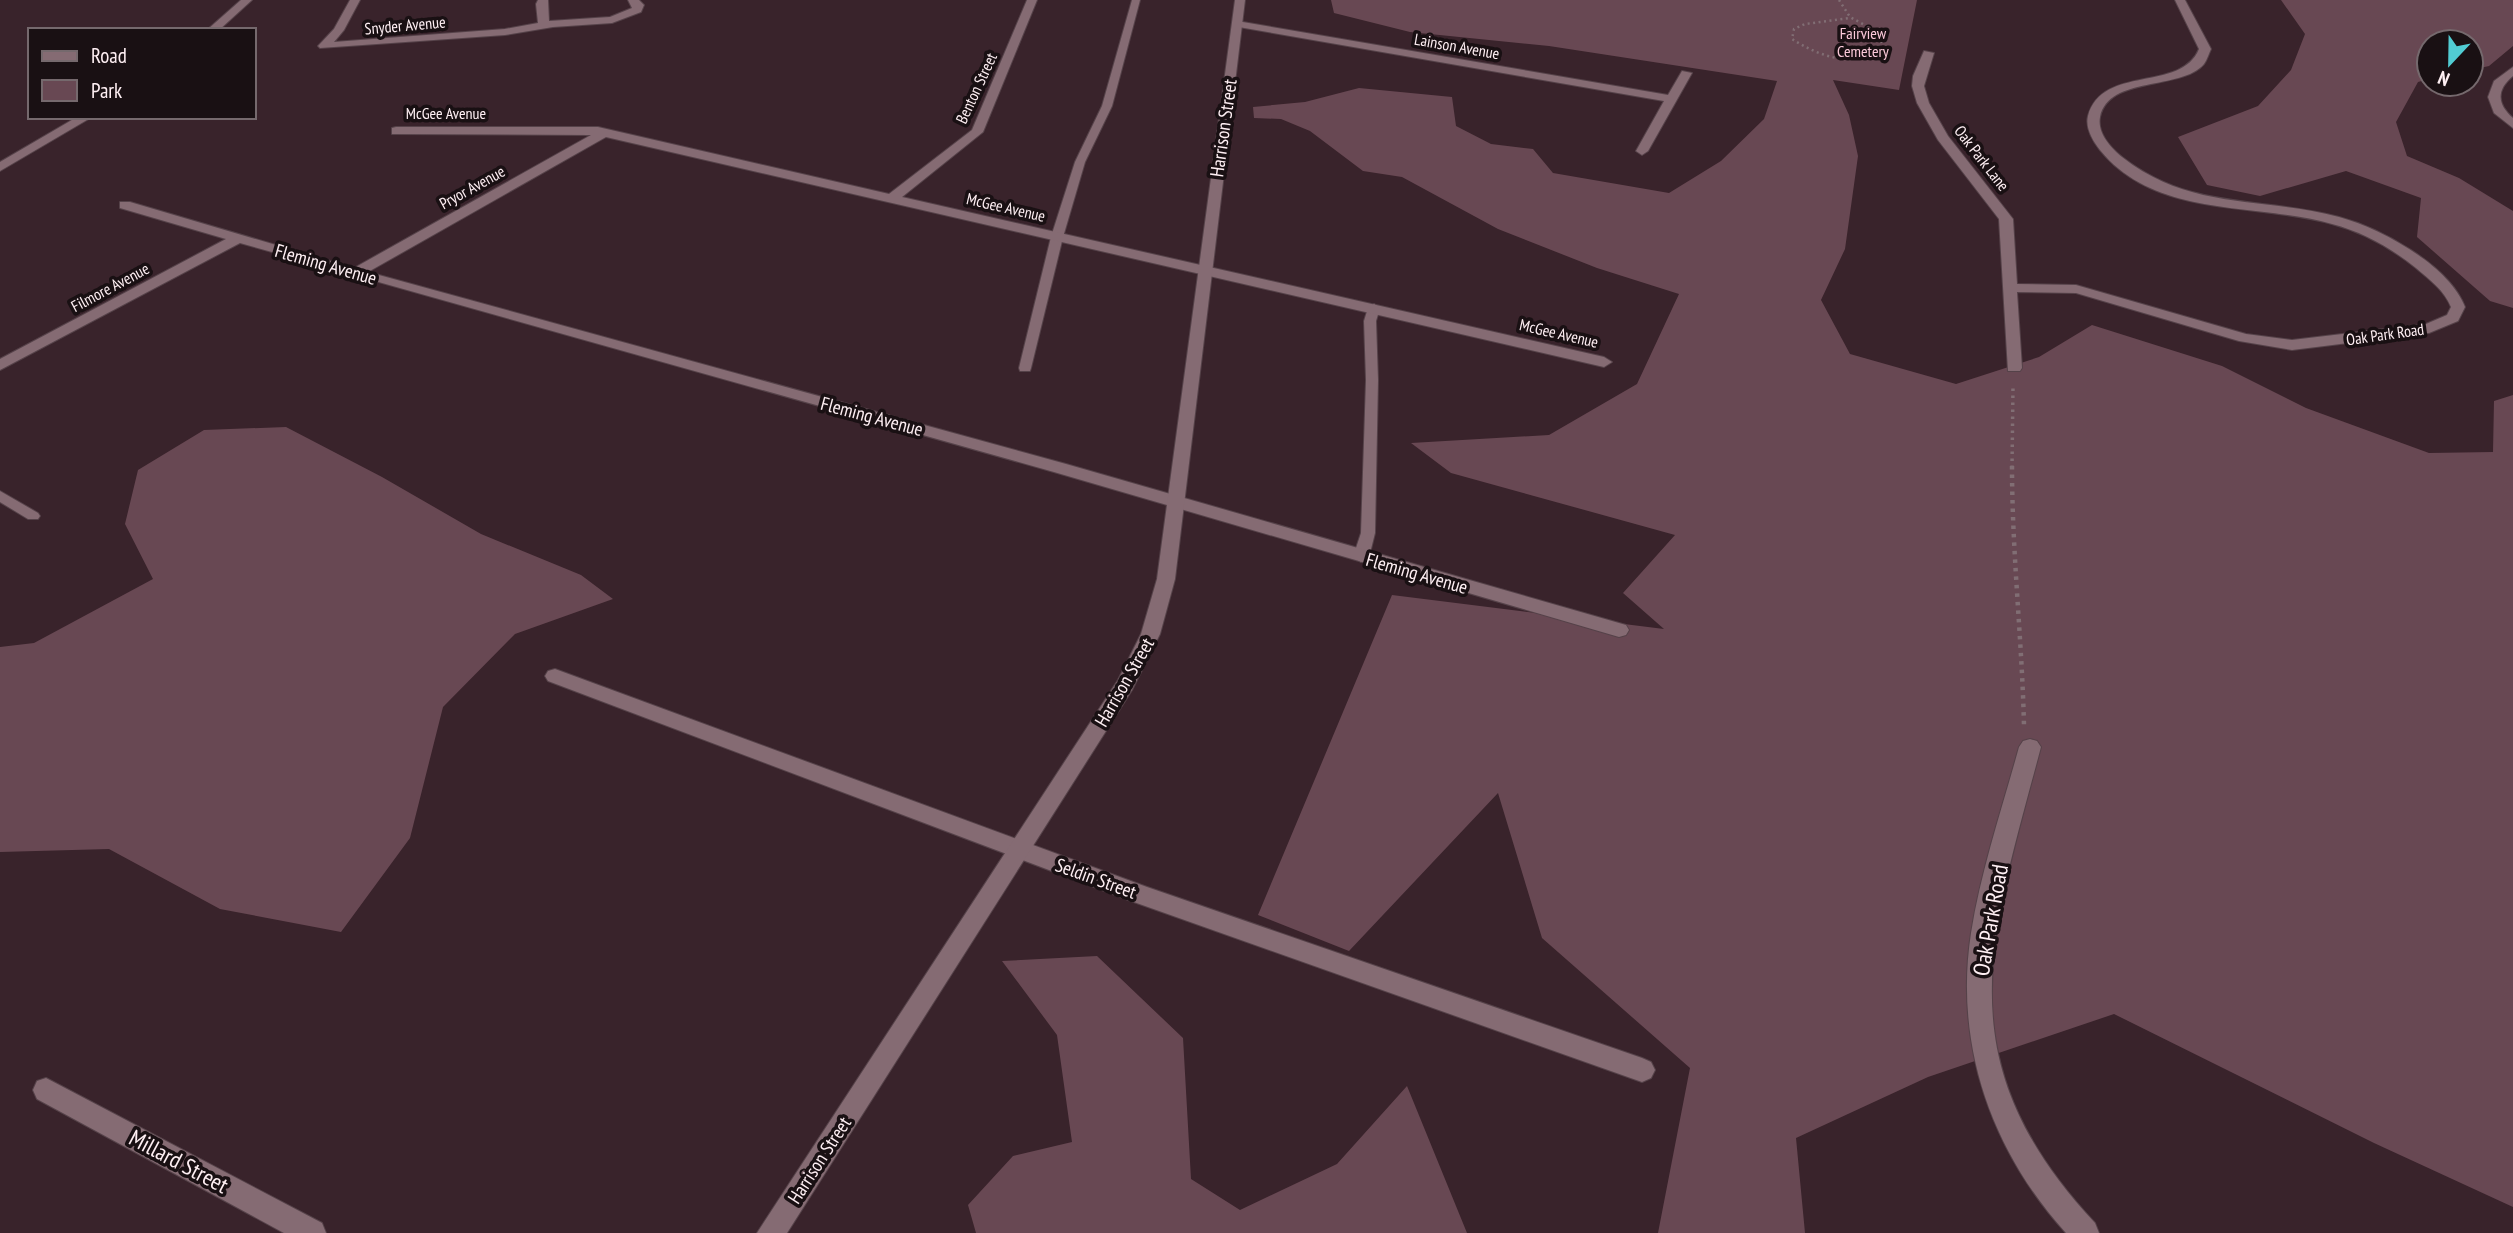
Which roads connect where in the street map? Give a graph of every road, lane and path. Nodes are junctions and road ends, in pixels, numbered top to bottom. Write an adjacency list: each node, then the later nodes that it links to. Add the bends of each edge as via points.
1 (247, 0): 13 (street)
2 (355, 0): 12 (street, Snyder Avenue, via 324,46)
3 (544, 0): 12 (street)
4 (633, 0): 12 (street, via 639,5 637,10 625,17)
5 (1032, 0): 24 (street, Benton Street, via 977,132)
6 (1136, 0): 26 (lane, via 1107,106 1080,162)
7 (1240, 0): 11 (street, Harrison Street)
8 (1839, 0): 10 (path)
9 (2180, 0): 30 (street, Oak Park Road, via 2205,49 2204,58 2186,71 2130,86 2104,100 2094,114 2094,128 2109,153 2136,175 2172,192 2227,206 2311,214 2380,237 2446,286 2458,307 2454,318 2429,328 2292,345 2244,338 2076,289)
10 (1850, 18): 10 (path, via 1805,24 1794,29 1792,39 1804,48 1842,59 1875,52 1881,37)
11 (1237, 24): 17 (street, Lainson Avenue); 28 (street, Harrison Street)
12 (544, 26)
13 (214, 28)
14 (1928, 53): 30 (street, Oak Park Lane, via 1918,86 1923,103 1942,137 2006,219)
15 (2513, 70): 19 (street, via 2500,79 2493,99 2498,111)
16 (1686, 73): 17 (street)
17 (1672, 99): 22 (street)
18 (83, 119): 23 (street)
19 (2513, 124)
20 (396, 131): 21 (street, McGee Avenue)
21 (605, 132): 24 (street, McGee Avenue); 29 (street, Pryor Avenue)
22 (1642, 151)
23 (0, 167)
24 (892, 198): 26 (street, McGee Avenue)
25 (125, 205): 27 (street, Fleming Avenue)
26 (1057, 237): 28 (street, McGee Avenue); 34 (lane)
27 (237, 239): 29 (street, Fleming Avenue); 33 (street, Filmore Avenue)
28 (1204, 269): 31 (street, McGee Avenue); 37 (street, Harrison Street)
29 (356, 273): 37 (street, Fleming Avenue)
30 (2011, 288): 35 (street)
31 (1374, 308): 32 (street, McGee Avenue); 39 (lane, via 1370,321 1373,380 1368,533)
32 (1604, 362)
33 (0, 365)
34 (1025, 368)
35 (2014, 368): 42 (path, via 2013,561 2023,722)
36 (0, 496): 38 (lane)
37 (1175, 502): 39 (street, Fleming Avenue); 43 (street, Harrison Street, via 1166,579 1147,647)
38 (33, 516)
39 (1362, 557): 40 (street, Fleming Avenue)
40 (1619, 630)
41 (555, 676): 43 (street, Seldin Street)
42 (2030, 747): 48 (street, Oak Park Road, via 1991,892 1980,958 1984,1062 2000,1111 2025,1159)
43 (1019, 850): 44 (street, Seldin Street); 47 (street, Harrison Street)
44 (1642, 1070)
45 (46, 1090): 46 (street, Millard Street)
46 (312, 1233)
47 (771, 1233)
48 (2085, 1233)

